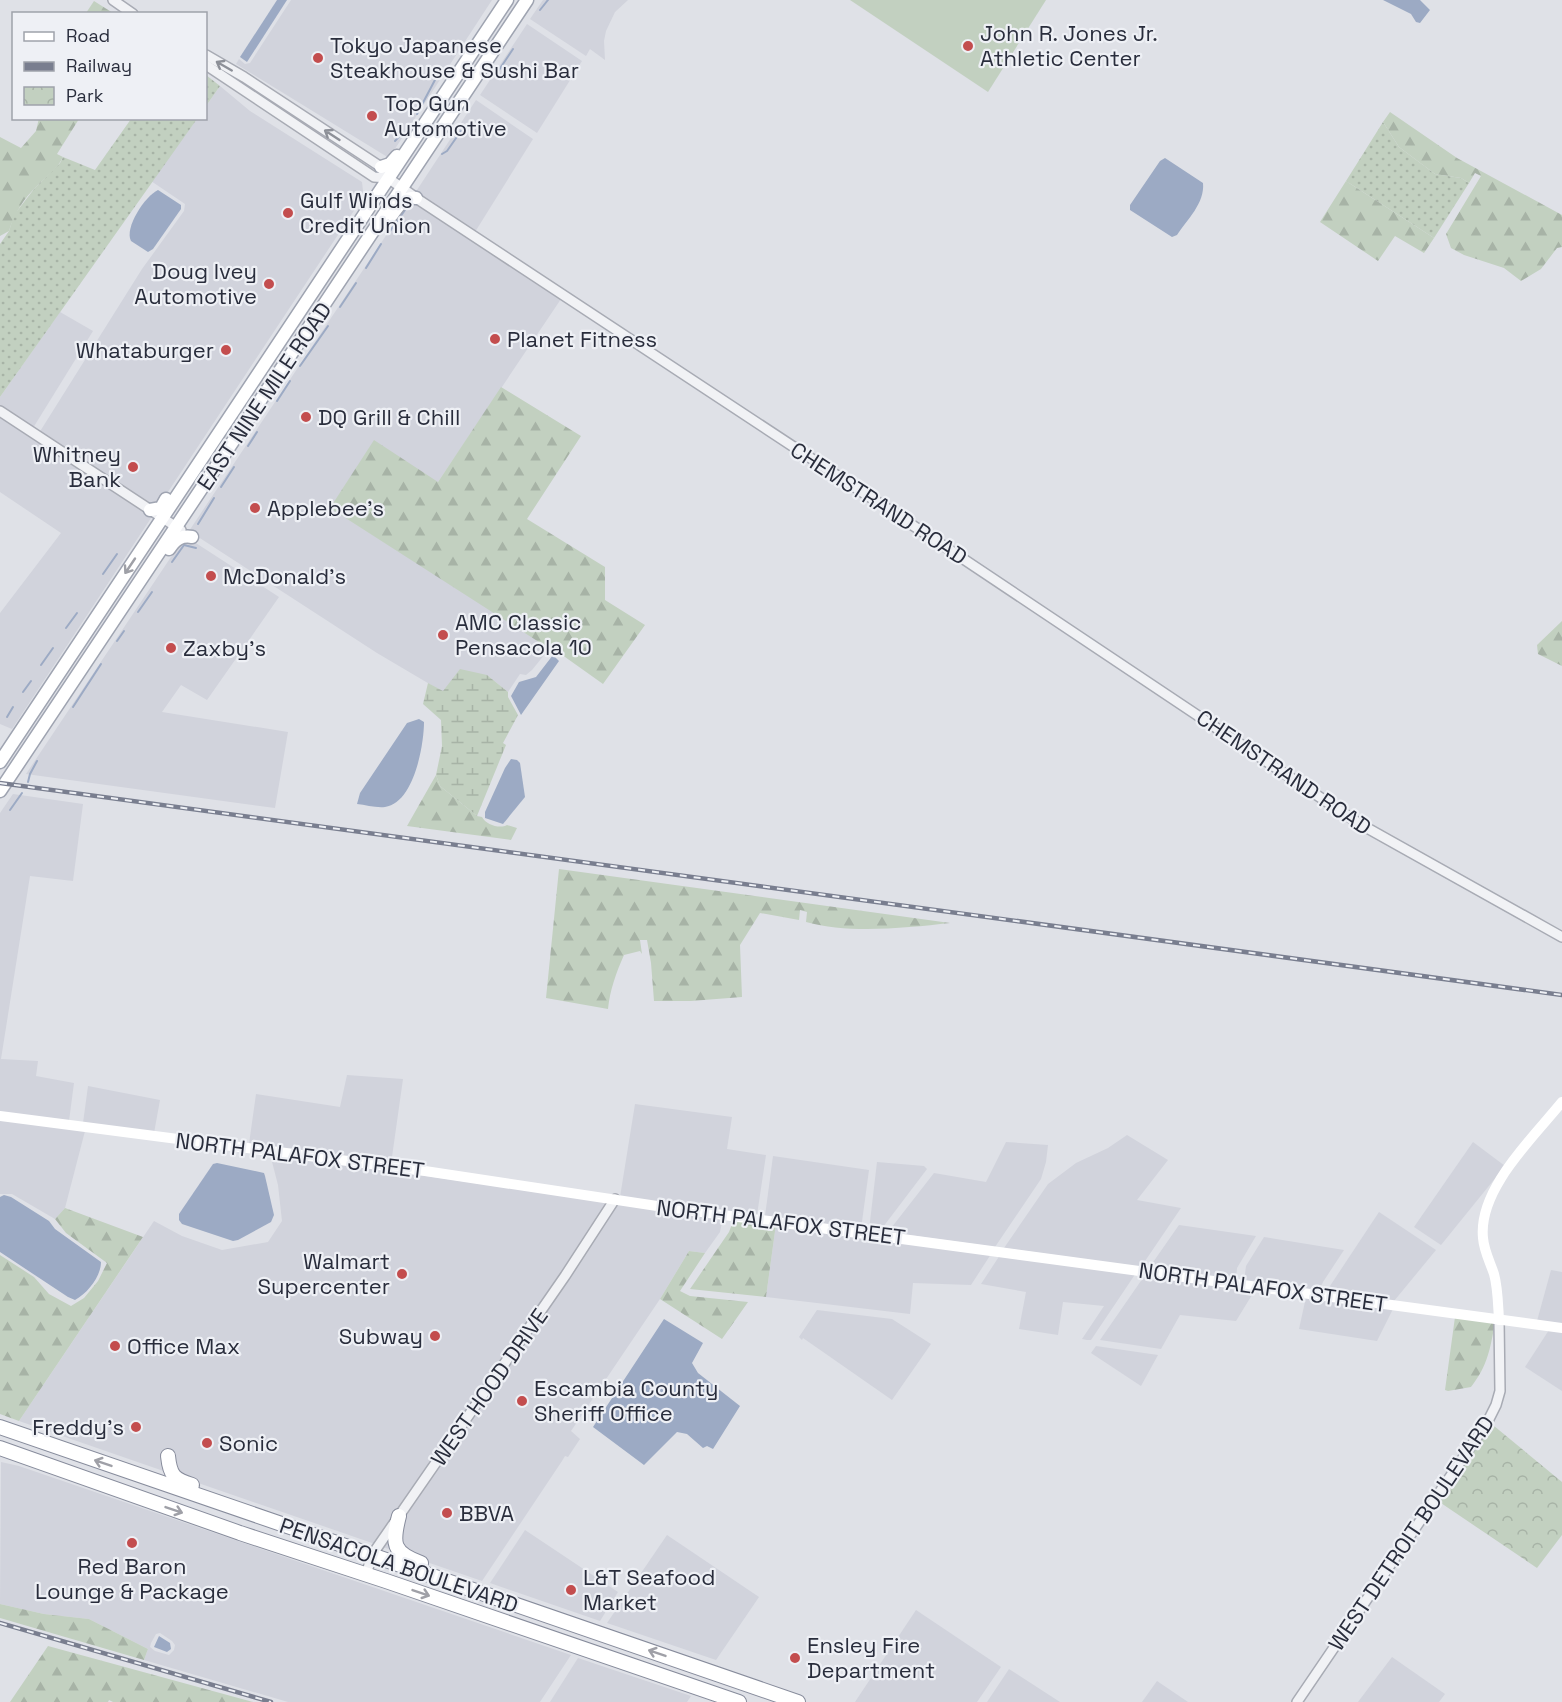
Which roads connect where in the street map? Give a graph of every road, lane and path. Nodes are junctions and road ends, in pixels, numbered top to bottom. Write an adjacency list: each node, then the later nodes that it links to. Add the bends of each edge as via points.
1 (113, 0): 6 (street)
2 (501, 0): 11 (main road, via 396,158)
3 (507, 0): 8 (main road, EAST NINE MILE ROAD)
4 (516, 0): 7 (main road)
5 (527, 0): 7 (main road, EAST NINE MILE ROAD)
6 (130, 12)
7 (518, 14): 13 (main road, EAST NINE MILE ROAD)
8 (476, 47): 12 (main road, EAST NINE MILE ROAD); 13 (main road, via 468,70 404,165 399,179)
9 (207, 56): 11 (street, CHEMSTRAND ROAD, one-way to 9, via 244,77)
10 (207, 66): 11 (street, CHEMSTRAND ROAD)
11 (378, 172): 12 (street, CHEMSTRAND ROAD)
12 (388, 178): 13 (street, CHEMSTRAND ROAD); 15 (main road, EAST NINE MILE ROAD); 17 (main road, via 392,190 386,203)
13 (402, 188): 14 (street, CHEMSTRAND ROAD); 16 (main road, EAST NINE MILE ROAD)
14 (416, 198): 16 (main road, via 410,197 399,207 357,269); 35 (street, CHEMSTRAND ROAD, via 1352,819)
15 (356, 228): 17 (main road, via 350,248 320,293); 18 (main road, EAST NINE MILE ROAD)
16 (337, 286): 22 (main road, EAST NINE MILE ROAD)
17 (317, 305): 19 (main road)
18 (301, 309): 19 (main road, via 277,358); 20 (main road, EAST NINE MILE ROAD)
19 (278, 365): 22 (main road, via 236,427)
20 (257, 376): 23 (main road, via 235,397 161,508); 24 (main road, EAST NINE MILE ROAD); 25 (main road, via 253,393 177,505)
21 (0, 411): 23 (street)
22 (230, 446): 25 (main road, EAST NINE MILE ROAD)
23 (150, 510): 24 (street)
24 (162, 518): 25 (street); 27 (main road, EAST NINE MILE ROAD, one-way to 27); 28 (main road, via 162,538 81,660)
25 (176, 527): 26 (street); 28 (main road, EAST NINE MILE ROAD)
26 (192, 537): 29 (main road, via 178,538 172,545 75,692)
27 (72, 653): 30 (main road, EAST NINE MILE ROAD); 31 (main road, via 70,665 44,707)
28 (78, 674): 29 (main road, EAST NINE MILE ROAD)
29 (63, 697): 31 (main road, EAST NINE MILE ROAD)
30 (34, 710): 32 (main road, EAST NINE MILE ROAD); 33 (main road, via 39,713 38,721 14,760)
31 (48, 719): 33 (main road, EAST NINE MILE ROAD)
32 (0, 762)
33 (12, 774): 34 (main road, EAST NINE MILE ROAD)
34 (0, 791)
35 (1562, 937)
36 (1562, 1102): 39 (main road, via 1498,1181 1485,1212 1483,1238 1494,1275)
37 (0, 1116): 38 (main road, NORTH PALAFOX STREET)
38 (615, 1199): 39 (main road, NORTH PALAFOX STREET); 49 (street, WEST HOOD DRIVE)
39 (1499, 1320): 40 (main road, NORTH PALAFOX STREET); 61 (street, WEST DETROIT BOULEVARD, via 1500,1391 1496,1405)
40 (1562, 1328)
41 (0, 1426): 46 (highway, PENSACOLA BOULEVARD, one-way to 41)
42 (0, 1448): 45 (highway, PENSACOLA BOULEVARD)
43 (168, 1456): 48 (highway, via 171,1473 177,1480 224,1496)
44 (0, 1458): 47 (highway)
45 (27, 1458): 46 (highway, via 50,1458 136,1488 148,1490); 47 (highway, PENSACOLA BOULEVARD)
46 (159, 1482): 48 (highway, PENSACOLA BOULEVARD)
47 (117, 1490): 50 (highway, PENSACOLA BOULEVARD, one-way to 50)
48 (238, 1509): 51 (highway, PENSACOLA BOULEVARD)
49 (399, 1516): 51 (street, WEST HOOD DRIVE); 53 (highway, via 394,1539 405,1557 453,1574)
50 (206, 1522): 51 (highway, via 235,1522 357,1564 366,1563); 52 (highway, PENSACOLA BOULEVARD)
51 (372, 1555): 52 (street, WEST HOOD DRIVE); 53 (highway, PENSACOLA BOULEVARD)
52 (366, 1575): 54 (highway, via 378,1568 391,1570 467,1596); 55 (highway, PENSACOLA BOULEVARD, one-way to 55)
53 (481, 1593): 54 (highway, PENSACOLA BOULEVARD)
54 (495, 1598): 56 (highway, PENSACOLA BOULEVARD, one-way to 54)
55 (580, 1647): 56 (highway, via 617,1653 692,1678); 57 (highway, PENSACOLA BOULEVARD)
56 (712, 1672): 60 (highway, PENSACOLA BOULEVARD)
57 (701, 1689): 58 (highway, PENSACOLA BOULEVARD); 59 (highway, via 714,1682 723,1683)
58 (739, 1702)
59 (777, 1702)
60 (798, 1702)
61 (1297, 1702)

